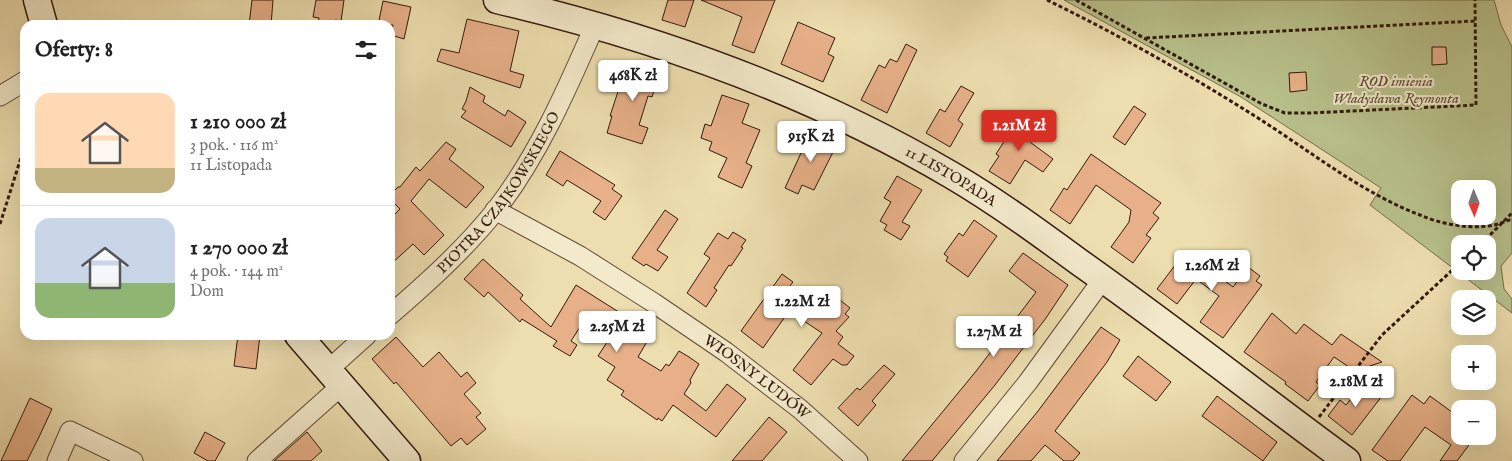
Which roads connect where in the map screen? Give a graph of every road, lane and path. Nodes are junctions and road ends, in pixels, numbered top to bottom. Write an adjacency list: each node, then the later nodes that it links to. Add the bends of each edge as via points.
1 (37, 0): 6 (street)
2 (497, 0): 8 (street, 11 LISTOPADA)
3 (1047, 0): 16 (path, via 1140,48 1390,202 1445,223 1474,226)
4 (1076, 0): 9 (path)
5 (1475, 0): 7 (path)
6 (43, 20)
7 (1475, 21): 9 (path); 9 (path, via 1476,105 1285,113 1262,104)
8 (595, 25): 13 (street, PIOTRA CZAJKOWSKIEGO, via 550,125); 20 (street, 11 LISTOPADA, via 759,81 898,145 1013,214)
9 (1145, 38)
10 (20, 84): 11 (street)
11 (0, 96)
12 (20, 162): 17 (path)
13 (495, 210): 21 (street, PIOTRA CZAJKOWSKIEGO, via 470,240); 30 (street, WIOSNY LUDÓW, via 580,256 726,352 800,409)
14 (1512, 213): 16 (path)
15 (1512, 219): 16 (path)
16 (1505, 221): 18 (path)
17 (0, 224)
18 (1490, 235)
19 (1451, 271): 25 (path, via 1382,335)
20 (1103, 279): 25 (street, 11 LISTOPADA); 31 (street, via 1028,382)
21 (395, 310)
22 (302, 340): 24 (street)
23 (363, 340): 24 (street)
24 (334, 378): 28 (street); 29 (street)
25 (1308, 431): 32 (street, 11 LISTOPADA)
26 (57, 461): 27 (street, via 70,432)
27 (133, 461)
28 (257, 461)
29 (407, 461)
30 (858, 461)
31 (964, 461)
32 (1346, 461)

